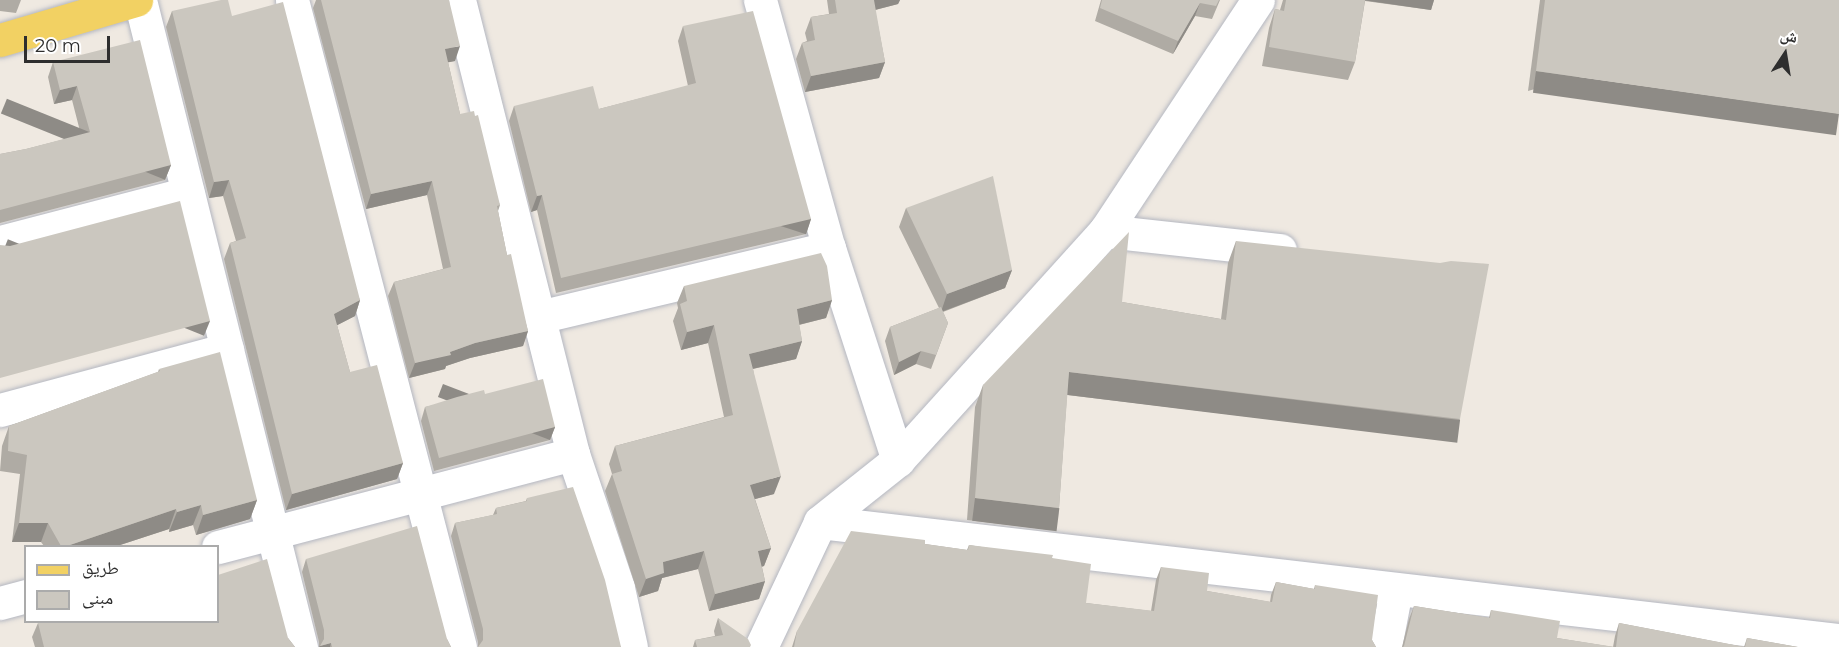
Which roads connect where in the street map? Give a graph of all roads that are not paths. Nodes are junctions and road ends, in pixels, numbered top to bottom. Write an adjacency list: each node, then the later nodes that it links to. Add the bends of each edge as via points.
1 (138, 0): 6 (main road); 7 (street)
2 (292, 0): 17 (street)
3 (459, 0): 12 (street)
4 (760, 0): 10 (street)
5 (1258, 0): 8 (street)
6 (0, 40)
7 (188, 193): 9 (street); 13 (street)
8 (1105, 231): 11 (street); 16 (street)
9 (0, 242)
10 (829, 248): 12 (street); 16 (street)
11 (1305, 252)
12 (539, 317): 15 (street)
13 (227, 349): 14 (street); 19 (street)
14 (0, 410)
15 (573, 454): 17 (street); 27 (street, via 618,588)
16 (898, 460): 18 (street)
17 (421, 494): 19 (street); 26 (street)
18 (820, 522): 21 (street); 28 (street)
19 (273, 532): 20 (street); 25 (street)
20 (219, 547)
21 (1396, 590): 24 (street); 29 (street)
22 (24, 597): 23 (street)
23 (0, 603)
24 (1839, 640)
25 (301, 647)
26 (460, 647)
27 (630, 647)
28 (761, 647)
29 (1385, 647)

